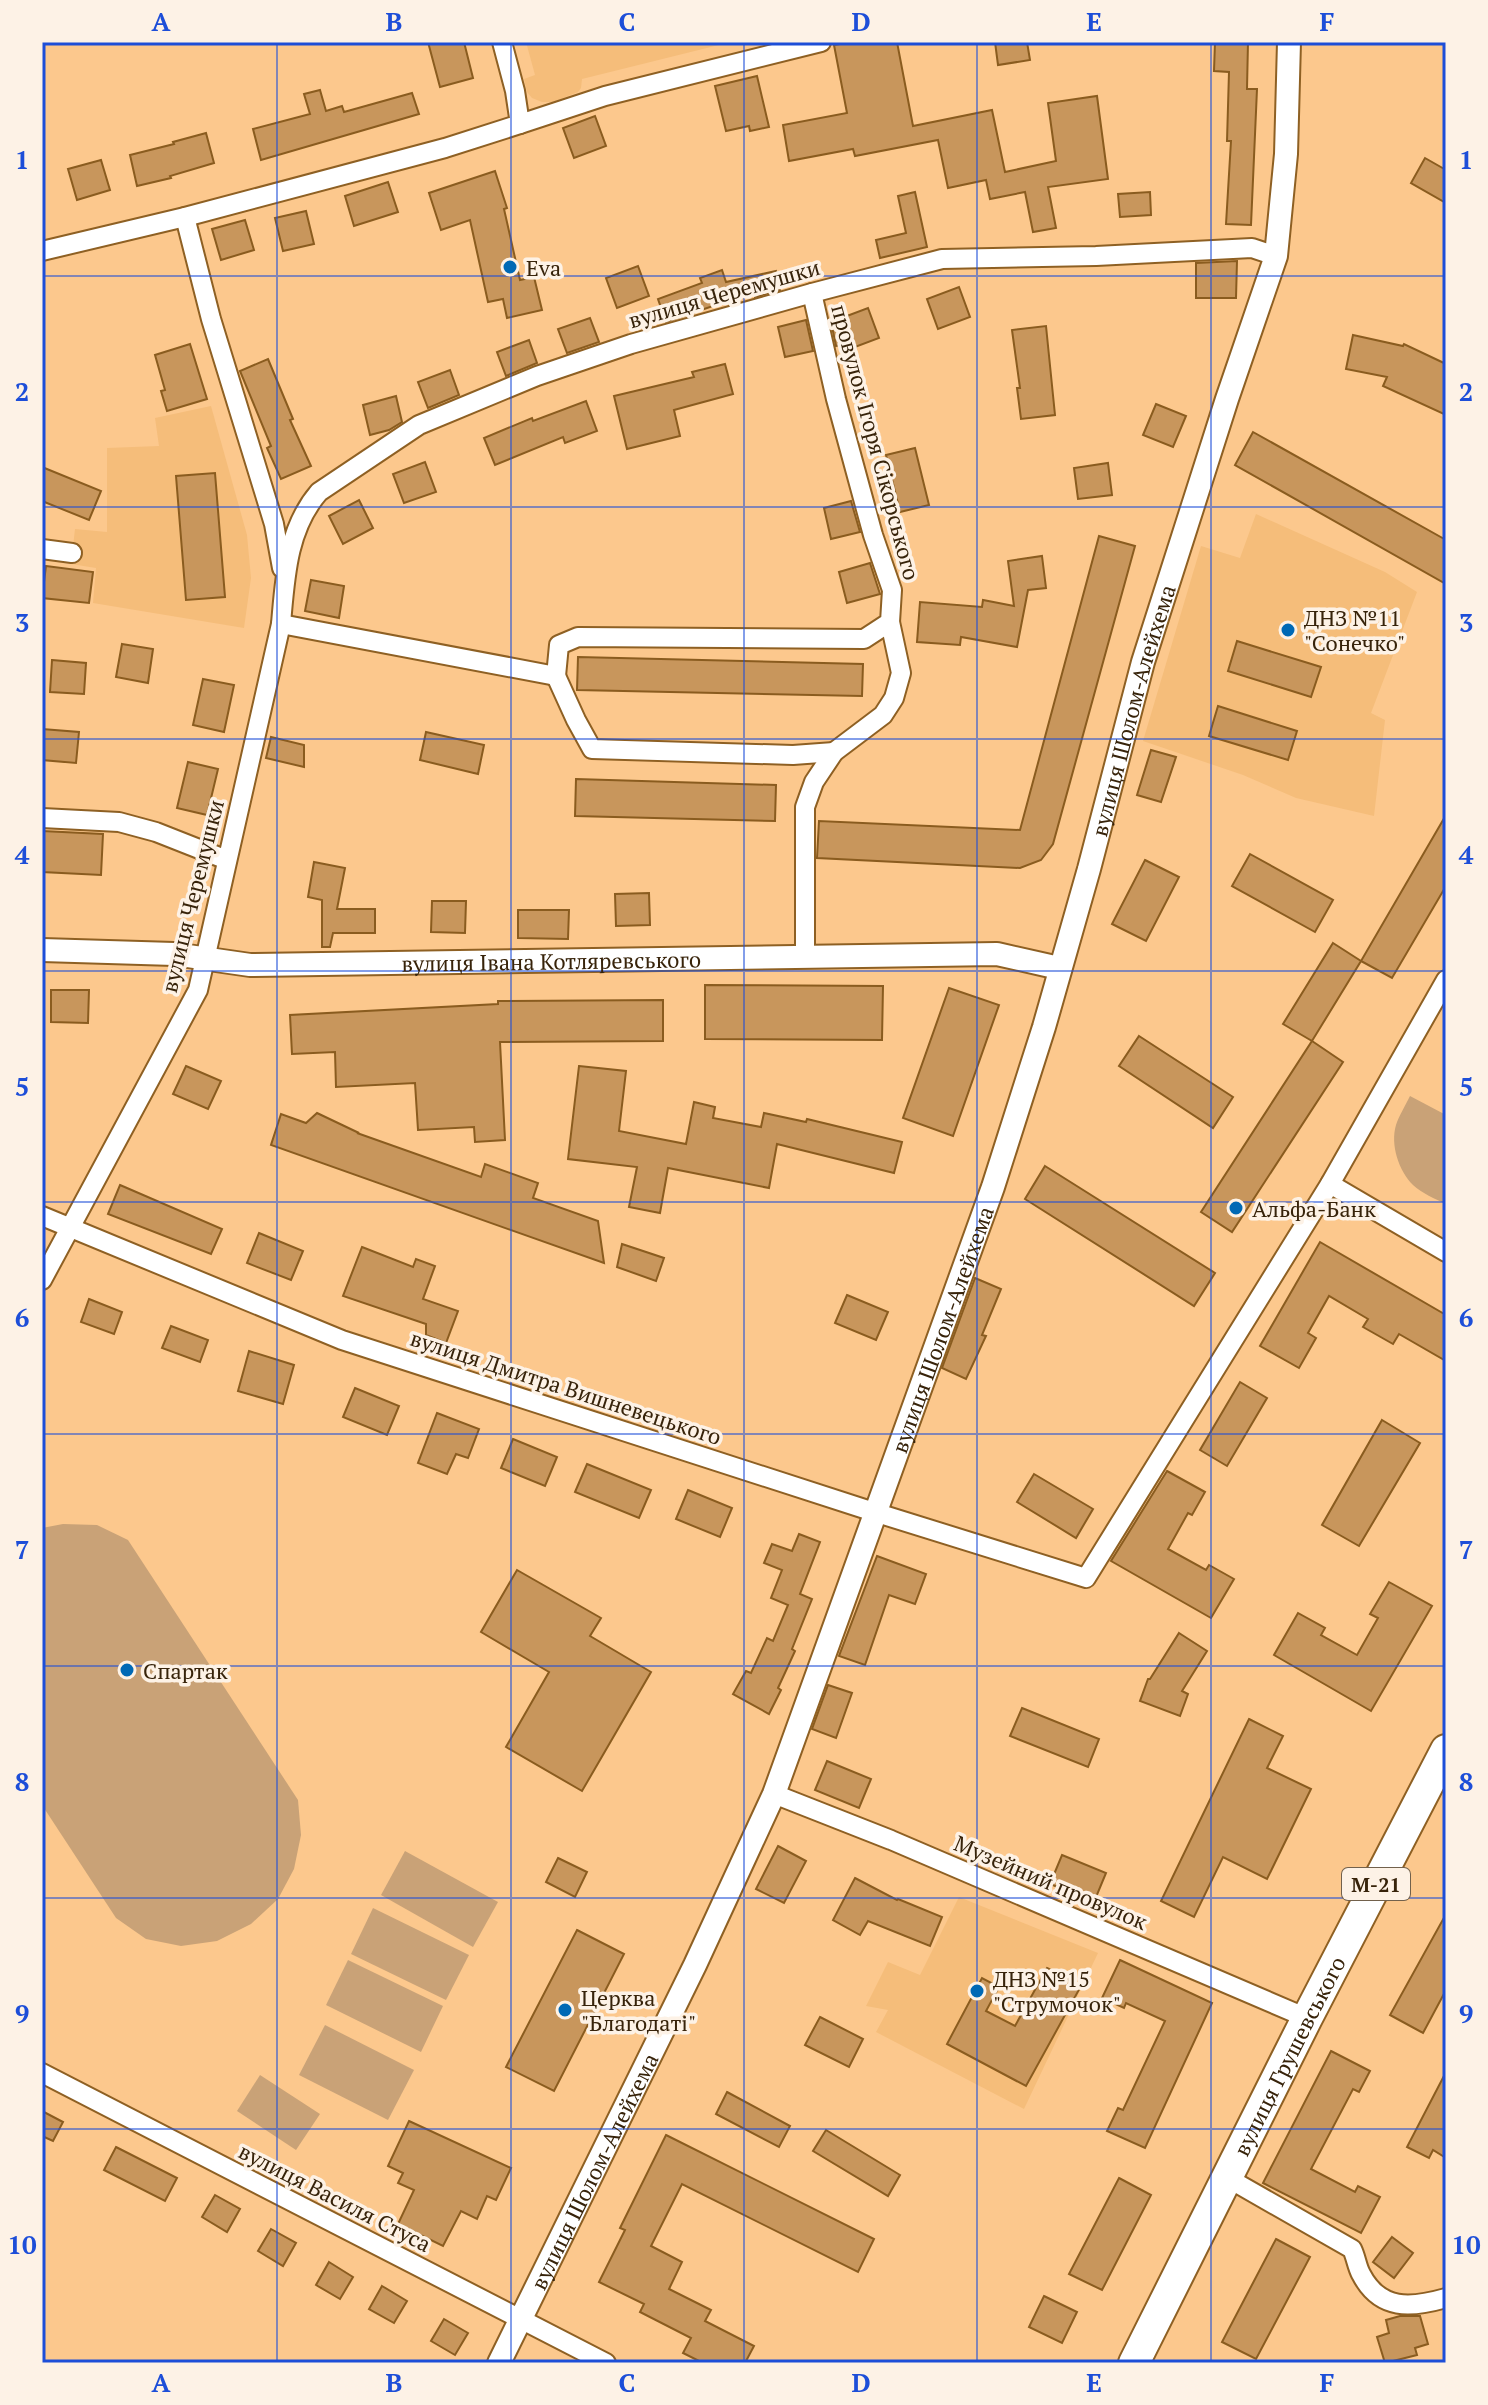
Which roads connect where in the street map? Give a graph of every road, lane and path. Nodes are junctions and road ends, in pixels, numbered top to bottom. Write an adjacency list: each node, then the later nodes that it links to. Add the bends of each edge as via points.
1 (502, 42): 4 (street)
2 (821, 42): 4 (street, via 605,96)
3 (1289, 42): 7 (street, вулиця Шолом-Алейхема)
4 (520, 124): 5 (street)
5 (185, 217): 6 (street); 11 (street, вулиця Черемушки, via 274,524)
6 (42, 251)
7 (1276, 256): 8 (street, вулиця Черемушки, via 1252,248 942,259); 21 (street, вулиця Шолом-Алейхема, via 1143,662)
8 (812, 293): 11 (street, вулиця Черемушки, via 631,344 419,425 309,503 295,534); 12 (street, провулок Ігоря Сікорського, via 836,399 892,590)
9 (42, 549): 10 (street)
10 (72, 553)
11 (284, 588): 13 (street, вулиця Черемушки)
12 (890, 622): 14 (street, via 864,639 578,637 559,645); 15 (street, провулок Ігоря Сікорського, via 901,673 894,698 883,715)
13 (281, 624): 14 (street); 17 (street, вулиця Черемушки)
14 (556, 676): 15 (street, via 592,749)
15 (834, 752): 19 (street, via 805,807)
16 (42, 818): 17 (street, via 119,822)
17 (227, 860): 20 (street, вулиця Черемушки)
18 (42, 950): 20 (street, вулиця Івана Котляревського)
19 (805, 957): 20 (street, вулиця Івана Котляревського, via 250,965); 21 (street, вулиця Івана Котляревського, via 997,954)
20 (205, 959): 25 (street, вулиця Черемушки, via 198,990)
21 (1059, 968): 28 (street, вулиця Шолом-Алейхема, via 993,1187)
22 (1446, 980): 23 (street)
23 (1330, 1184): 26 (street); 28 (street, вулиця Дмитра Вишневецького, via 1086,1578)
24 (42, 1216): 25 (street, вулиця Дмитра Вишневецького)
25 (71, 1226): 27 (street, вулиця Черемушки); 28 (street, вулиця Дмитра Вишневецького, via 342,1340)
26 (1446, 1252)
27 (42, 1280)
28 (874, 1512): 30 (street, вулиця Шолом-Алейхема)
29 (1446, 1750): 31 (highway, вулиця Грушевського / М-21)
30 (774, 1794): 31 (street, Музейний провулок); 35 (street, вулиця Шолом-Алейхема)
31 (1307, 2018): 33 (highway, вулиця Грушевського / М-21)
32 (42, 2073): 35 (street, вулиця Василя Стуса)
33 (1226, 2177): 34 (street, via 1352,2249 1359,2271 1380,2298 1408,2306); 38 (highway, вулиця Грушевського / М-21)
34 (1446, 2298)
35 (521, 2319): 36 (street, вулиця Шолом-Алейхема); 37 (street, вулиця Василя Стуса)
36 (499, 2363)
37 (606, 2363)
38 (1134, 2363)

